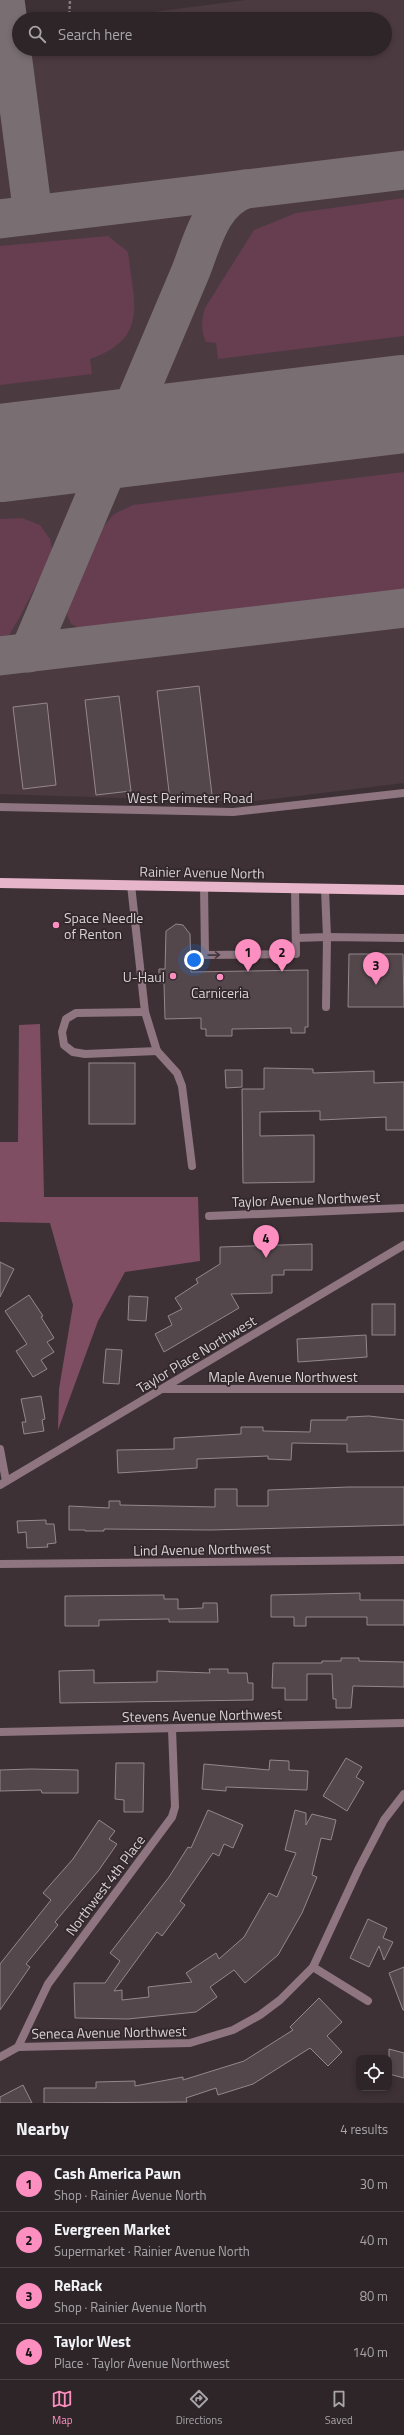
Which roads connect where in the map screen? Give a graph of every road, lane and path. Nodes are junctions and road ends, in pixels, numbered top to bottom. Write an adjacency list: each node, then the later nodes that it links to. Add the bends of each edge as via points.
1 (70, 0): 2 (path)
2 (69, 12)
3 (404, 794): 4 (street, West Perimeter Road, via 233,812)
4 (0, 807)
5 (0, 883): 6 (main road, Rainier Avenue North)
6 (131, 885): 7 (main road, Rainier Avenue North); 15 (street)
7 (204, 886): 8 (main road, Rainier Avenue North); 12 (street, one-way to 12, via 205,955 296,954)
8 (295, 888): 9 (main road, Rainier Avenue North); 12 (street)
9 (325, 889): 10 (main road, Rainier Avenue North); 11 (street)
10 (404, 890)
11 (327, 937): 12 (street); 13 (street); 14 (street)
12 (296, 938)
13 (404, 938)
14 (326, 1007)
15 (146, 1012): 16 (street); 16 (street, via 76,1013 66,1019 62,1032 64,1045 73,1052 84,1054)
16 (157, 1051): 17 (street, via 177,1073 182,1086)
17 (192, 1166)
18 (404, 1208): 19 (street, Taylor Avenue Northwest)
19 (209, 1216)
20 (404, 1245): 21 (street, Taylor Place Northwest)
21 (163, 1388): 22 (street, Maple Avenue Northwest); 24 (street, Taylor Place Northwest)
22 (404, 1389)
23 (0, 1449): 24 (street)
24 (3, 1483)
25 (404, 1560): 26 (street, Lind Avenue Northwest)
26 (0, 1564)
27 (404, 1723): 28 (street, Stevens Avenue Northwest)
28 (172, 1729): 29 (street, Stevens Avenue Northwest); 33 (street, Northwest 4th Place, via 175,1807 172,1817 48,1984)
29 (0, 1732)
30 (404, 1794): 31 (street, Seneca Avenue Northwest, via 384,1820)
31 (313, 1967): 32 (street); 33 (street, Seneca Avenue Northwest, via 280,2000 260,2015 212,2038 190,2043)
32 (368, 2001)
33 (18, 2047): 34 (street, Seneca Avenue Northwest)
34 (0, 2057)

